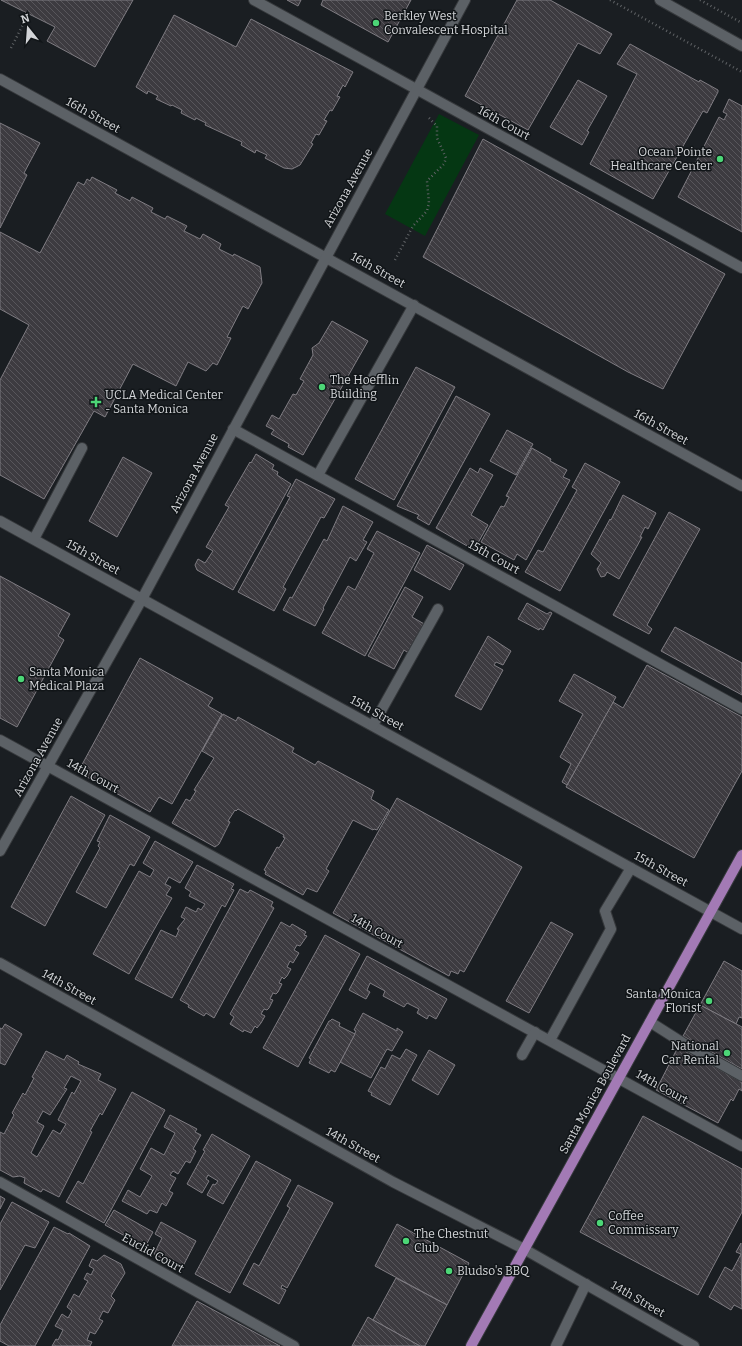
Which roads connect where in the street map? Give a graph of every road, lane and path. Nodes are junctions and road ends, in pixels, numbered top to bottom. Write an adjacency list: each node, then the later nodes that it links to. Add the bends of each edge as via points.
1 (254, 0): 12 (street, 16th Court)
2 (465, 0): 12 (street, Arizona Avenue)
3 (610, 0): 10 (path)
4 (660, 0): 8 (street)
5 (700, 0): 7 (path)
6 (29, 13): 9 (path)
7 (742, 23)
8 (742, 46)
9 (11, 48)
10 (742, 72)
11 (0, 79): 14 (street, 16th Street)
12 (416, 89): 14 (street, Arizona Avenue); 16 (street, 16th Court)
13 (429, 118): 15 (path, via 437,126 437,138 446,158 444,164 427,181 427,211 413,226)
14 (325, 256): 17 (street, 16th Street); 18 (street, Arizona Avenue)
15 (395, 260)
16 (742, 268)
17 (414, 306): 20 (street); 21 (street, 16th Street)
18 (233, 428): 20 (street, 15th Court); 24 (street, Arizona Avenue)
19 (82, 448): 23 (street)
20 (318, 475): 26 (street, 15th Court)
21 (742, 486)
22 (0, 521): 23 (street, 15th Street)
23 (34, 539): 24 (street, 15th Street)
24 (142, 599): 27 (street, 15th Street); 29 (street, Arizona Avenue)
25 (438, 609): 27 (street)
26 (742, 709)
27 (373, 725): 32 (street, 15th Street)
28 (0, 740): 29 (street, 14th Court)
29 (48, 766): 30 (street, Arizona Avenue); 37 (street, 14th Court)
30 (0, 851)
31 (742, 855): 33 (main road, Santa Monica Boulevard)
32 (631, 868): 33 (street, 15th Street); 38 (street, via 605,911 611,929)
33 (711, 912): 34 (street, 15th Street); 36 (main road, Santa Monica Boulevard)
34 (742, 929)
35 (0, 963): 44 (street, 14th Street, via 393,1182)
36 (650, 1022): 40 (street); 41 (main road, Santa Monica Boulevard)
37 (535, 1032): 38 (street, 14th Court); 39 (street)
38 (550, 1040): 41 (street, 14th Court)
39 (522, 1055)
40 (742, 1076)
41 (618, 1078): 42 (street, 14th Court); 44 (main road, Santa Monica Boulevard)
42 (742, 1146)
43 (0, 1182): 46 (street, Euclid Court)
44 (524, 1249): 45 (street, 14th Street); 47 (main road, Santa Monica Boulevard)
45 (586, 1284): 48 (street); 49 (street, 14th Street)
46 (294, 1346)
47 (471, 1346)
48 (556, 1346)
49 (694, 1346)

